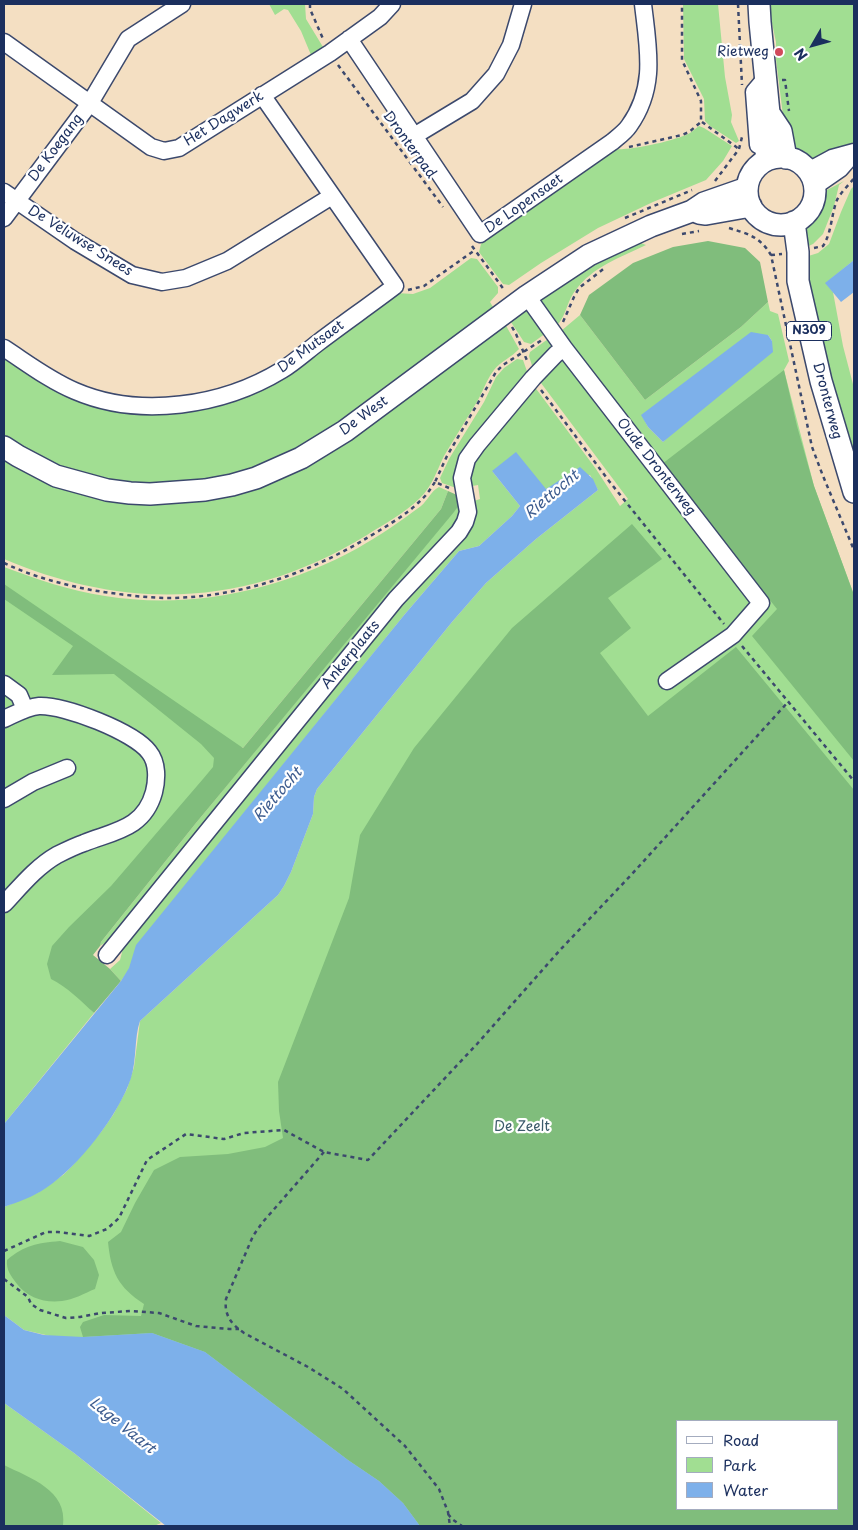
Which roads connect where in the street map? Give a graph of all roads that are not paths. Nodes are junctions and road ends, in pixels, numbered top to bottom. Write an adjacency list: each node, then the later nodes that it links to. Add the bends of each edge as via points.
1 (182, 4): 10 (street, De Koegang, via 128,39)
2 (392, 4): 6 (street, Het Dagwerk, via 380,17)
3 (523, 4): 11 (street, via 512,45 496,74 472,101)
4 (643, 4): 11 (street, De Lopensaet, via 649,66 642,105 628,128 475,238)
5 (759, 4): 8 (main road)
6 (349, 39): 9 (street, Het Dagwerk); 11 (street, De Lopensaet)
7 (4, 42): 10 (street, Het Dagwerk)
8 (765, 79): 13 (main road, via 769,113 781,131); 13 (street, via 754,92)
9 (262, 95): 10 (street, Het Dagwerk, via 178,148 164,151 150,147); 15 (street)
10 (90, 103): 16 (street, De Koegang)
11 (414, 136)
12 (854, 152): 14 (street, via 840,170)
13 (771, 161): 14 (main road, via 802,164); 17 (main road, via 749,179)
14 (811, 179): 19 (main road, via 814,198 810,208 803,217)
15 (332, 196): 16 (street, De Veluwse Snees, via 227,261 186,278 162,282 132,276); 21 (street, De Mutsaet, via 395,286 285,368 244,389 205,401 173,405 109,402 76,392 48,378)
16 (10, 197): 18 (street, De Koegang)
17 (749, 197): 19 (main road, via 754,212 764,221); 20 (main road, De West, via 721,204 706,214 692,211 652,226 589,255)
18 (4, 218)
19 (785, 224): 24 (main road, Dronterweg / N309, via 784,254 798,281 821,381)
20 (527, 296): 22 (street, Oude Dronterweg); 23 (main road, De West, via 346,431 301,458 232,485 150,494 108,490 56,476)
21 (4, 348)
22 (564, 348): 25 (street, Oude Dronterweg, via 762,602 733,636); 32 (street, Ankerplaats, via 533,378 467,459 462,478 468,512 459,532 396,599)
23 (4, 448)
24 (854, 492)
25 (667, 681)
26 (4, 684): 27 (street, via 19,696)
27 (25, 709): 28 (street); 31 (street, via 39,706 63,709 130,738 153,758 155,786 150,804 140,818 55,856 34,872)
28 (4, 719)
29 (67, 768): 30 (street)
30 (4, 799)
31 (4, 904)
32 (108, 956)

